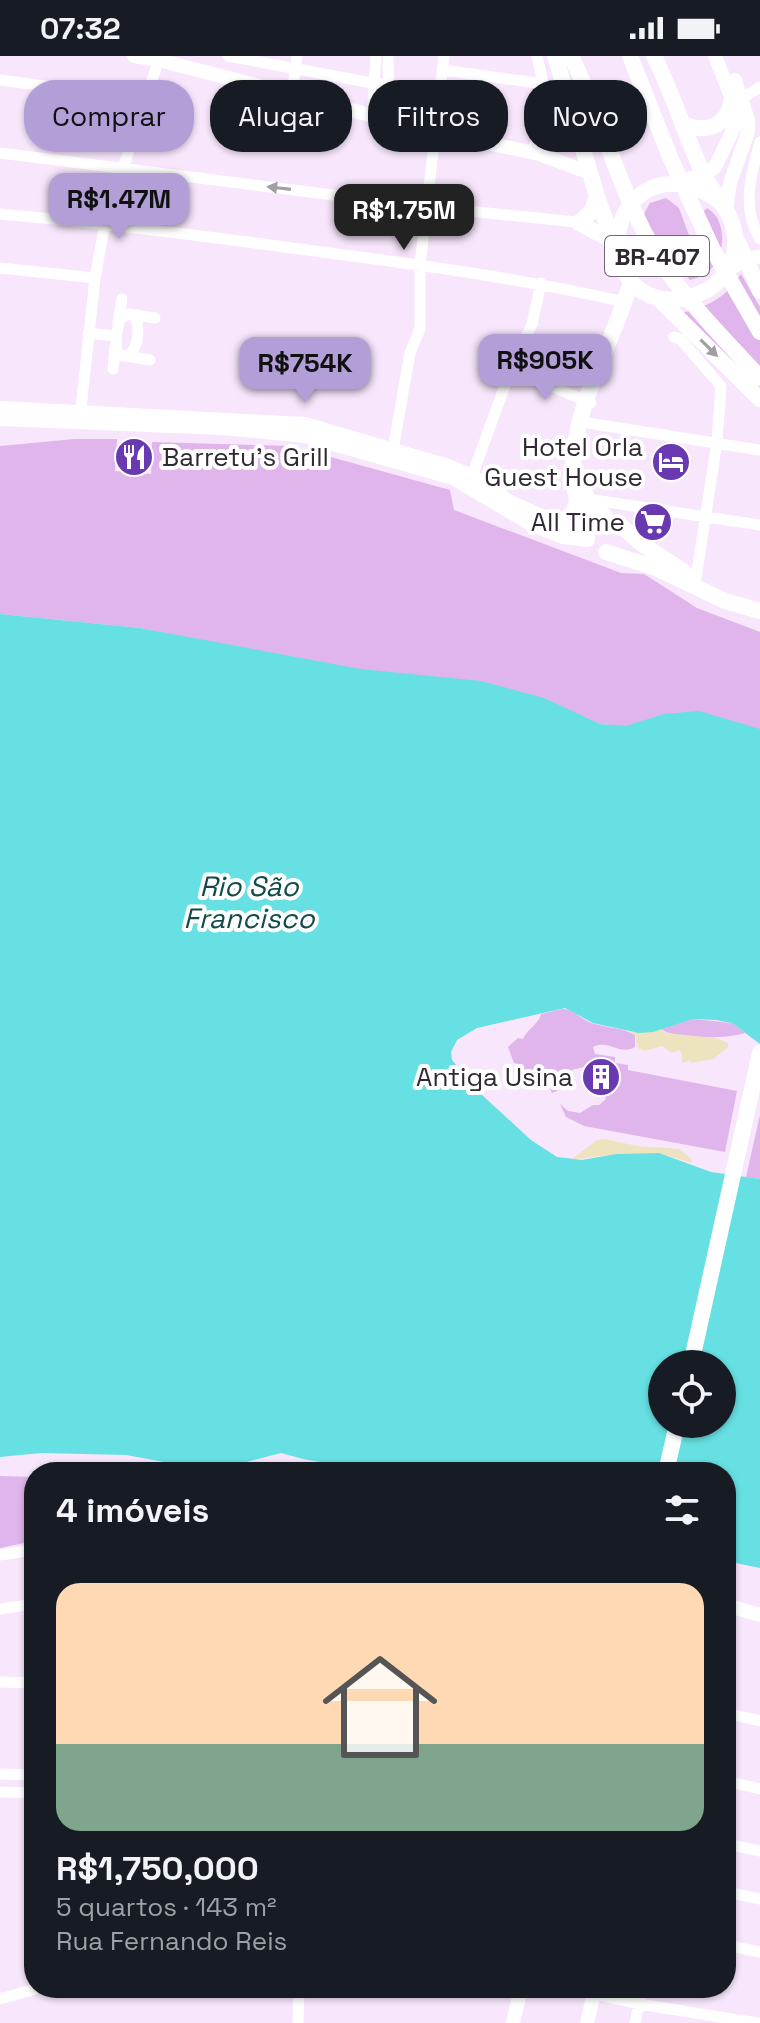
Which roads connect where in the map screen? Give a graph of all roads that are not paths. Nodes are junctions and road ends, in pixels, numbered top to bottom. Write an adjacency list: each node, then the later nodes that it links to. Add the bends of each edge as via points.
1 (134, 56): 14 (main road)
2 (228, 56): 15 (street)
3 (297, 56): 15 (street)
4 (376, 56): 21 (street)
5 (388, 56): 22 (street)
6 (444, 56): 16 (street)
7 (537, 56): 24 (street)
8 (555, 56): 38 (highway)
9 (571, 56): 74 (highway, BR-407, via 657,256)
10 (630, 56): 66 (highway, BR-407, via 713,250)
11 (654, 56): 30 (highway)
12 (715, 56): 29 (main road)
13 (725, 56): 29 (main road)
14 (160, 58): 18 (street); 19 (main road)
15 (296, 70): 20 (street); 27 (street)
16 (443, 70): 23 (street); 25 (street)
17 (0, 80): 26 (street)
18 (153, 80)
19 (241, 80)
20 (294, 80)
21 (376, 80)
22 (388, 80)
23 (442, 80)
24 (543, 80)
25 (524, 81)
26 (24, 83)
27 (368, 83)
28 (760, 87): 29 (street)
29 (737, 99): 31 (highway); 32 (main road, via 735,111)
30 (683, 124): 31 (highway); 39 (highway)
31 (712, 128): 32 (highway)
32 (750, 135): 39 (main road); 43 (main road); 50 (street, via 748,196)
33 (129, 152): 37 (street)
34 (434, 152): 42 (street)
35 (531, 152): 38 (main road)
36 (0, 153): 37 (street)
37 (124, 168): 42 (street, one-way to 37); 47 (street)
38 (590, 173): 41 (highway)
39 (704, 175): 40 (main road); 43 (highway)
40 (667, 184): 43 (highway, via 698,187); 44 (highway, via 643,194)
41 (597, 196): 46 (highway); 48 (highway, via 592,211)
42 (429, 207): 48 (street); 54 (street)
43 (724, 207): 49 (highway)
44 (625, 213): 46 (street); 53 (highway, via 617,246)
45 (0, 214): 47 (street)
46 (606, 221): 48 (street); 51 (highway)
47 (105, 223): 54 (street); 57 (street)
48 (579, 223): 51 (highway)
49 (735, 233): 52 (highway); 56 (highway)
50 (760, 239)
51 (613, 241): 53 (highway)
52 (752, 258): 56 (main road); 60 (highway)
53 (621, 262): 58 (highway)
54 (420, 265): 59 (street); 82 (street, via 420,329 410,353)
55 (0, 268): 57 (street)
56 (728, 270): 61 (highway, via 698,297)
57 (95, 278): 67 (street)
58 (631, 281): 61 (highway); 63 (highway)
59 (541, 283): 63 (street); 73 (street, via 532,324)
60 (760, 291)
61 (655, 297): 75 (highway, one-way to 75); 76 (highway, via 636,303 626,317)
62 (122, 299): 68 (street)
63 (625, 302): 76 (highway)
64 (129, 314): 65 (street); 68 (street, via 123,316); 70 (street, via 138,324 135,349)
65 (155, 318)
66 (760, 332)
67 (88, 333): 68 (street); 78 (street)
68 (117, 335): 70 (street, via 117,352); 72 (street)
69 (674, 337): 81 (street, via 721,386)
70 (125, 356): 71 (street)
71 (150, 360)
72 (113, 369)
73 (511, 369): 76 (street); 84 (street)
74 (760, 378)
75 (760, 399)
76 (590, 402): 80 (highway)
77 (0, 408): 78 (main road)
78 (80, 417): 79 (main road); 82 (main road, via 287,422); 89 (main road, via 305,436 453,478 532,525 563,537)
79 (0, 419)
80 (584, 423): 81 (street); 85 (highway, via 573,462)
81 (717, 442): 83 (street); 86 (street)
82 (393, 450): 84 (main road)
83 (760, 450)
84 (472, 476): 87 (main road)
85 (582, 499): 86 (street); 87 (highway, via 570,517); 89 (highway)
86 (706, 517): 88 (street); 92 (street)
87 (555, 522): 89 (main road)
88 (760, 525)
89 (592, 527): 90 (highway, via 615,519); 91 (highway, via 595,549)
90 (622, 527): 91 (highway, via 620,543); 92 (highway)
91 (606, 552): 94 (highway)
92 (696, 578): 93 (highway)
93 (760, 601)
94 (760, 611)
95 (760, 1053): 96 (highway)
96 (699, 1329): 97 (highway); 98 (highway); 99 (highway)
97 (685, 1350)
98 (694, 1350)
99 (701, 1350)
100 (672, 1438): 101 (highway)
101 (668, 1462)
102 (24, 1554): 103 (street)
103 (0, 1555)
104 (24, 1605): 106 (street)
105 (736, 1608): 107 (main road)
106 (0, 1609)
107 (760, 1615)
108 (0, 1682): 109 (street)
109 (24, 1683)
110 (736, 1715): 111 (street)
111 (760, 1721)
112 (0, 1774): 113 (street)
113 (24, 1775)
114 (736, 1783): 115 (street)
115 (760, 1789)
116 (0, 1792): 117 (street)
117 (24, 1793)
118 (736, 1846): 119 (street)
119 (760, 1851)
120 (736, 1894): 121 (street)
121 (760, 1899)
122 (736, 1947): 123 (street)
123 (760, 1952)
124 (24, 1992): 130 (street)
125 (299, 1998): 132 (street)
126 (519, 1998): 133 (main road)
127 (593, 1998): 134 (main road)
128 (619, 1998): 131 (street)
129 (640, 1998): 131 (street)
130 (0, 1999)
131 (639, 2004): 135 (street); 136 (street)
132 (298, 2023)
133 (513, 2023)
134 (587, 2023)
135 (635, 2023)
136 (757, 2023)

